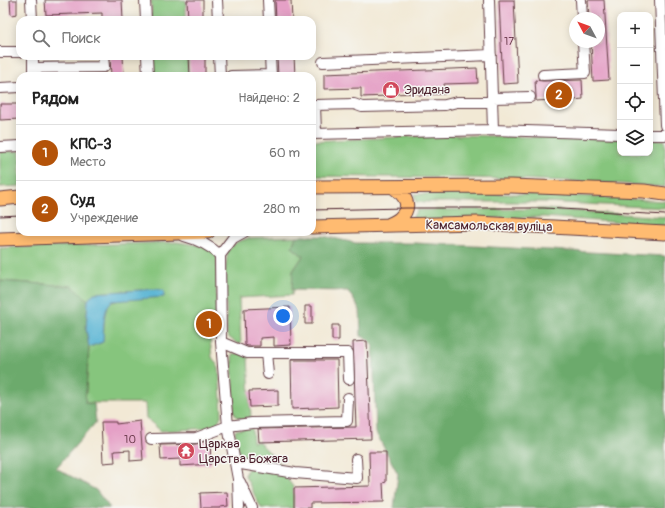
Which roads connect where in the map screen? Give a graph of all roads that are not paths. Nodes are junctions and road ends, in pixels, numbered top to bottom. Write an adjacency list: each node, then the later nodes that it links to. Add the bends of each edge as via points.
1 (31, 0): 9 (street)
2 (145, 0): 10 (street)
3 (217, 0): 11 (street)
4 (268, 0): 12 (street)
5 (489, 0): 16 (street)
6 (581, 0): 8 (street)
7 (660, 0): 33 (street)
8 (582, 12)
9 (32, 16)
10 (146, 16)
11 (218, 16)
12 (268, 16)
13 (583, 48): 27 (street, via 585,73)
14 (0, 52): 15 (street)
15 (16, 52)
16 (491, 55): 22 (street); 31 (street)
17 (33, 60): 23 (street)
18 (103, 60): 23 (street, via 104,67)
19 (147, 60): 24 (street)
20 (219, 60): 25 (street)
21 (270, 60): 26 (street)
22 (323, 62)
23 (33, 72)
24 (148, 72)
25 (220, 72)
26 (271, 72)
27 (543, 75)
28 (16, 87): 29 (street)
29 (0, 88)
30 (530, 97): 31 (street)
31 (492, 100): 32 (street, via 445,105 362,107 354,104); 34 (street)
32 (316, 105)
33 (665, 125)
34 (493, 130): 35 (street); 36 (street)
35 (316, 134)
36 (617, 134)
37 (653, 135): 38 (street)
38 (665, 135)
39 (16, 146): 40 (street)
40 (0, 147)
41 (316, 187): 42 (main road)
42 (394, 187): 43 (main road, via 511,186); 46 (main road, via 403,194 406,208 400,219)
43 (665, 194)
44 (16, 197): 45 (main road)
45 (0, 199)
46 (388, 225): 47 (main road, Камсамольская вуліца); 48 (main road, Камсамольская вуліца, via 476,223)
47 (316, 227)
48 (665, 233)
49 (106, 236): 52 (main road)
50 (184, 236): 53 (street, via 211,246)
51 (237, 236): 53 (street)
52 (0, 239)
53 (220, 255): 54 (street)
54 (222, 342): 55 (street, via 247,353); 59 (street)
55 (266, 353): 56 (street); 57 (street, via 348,353)
56 (268, 374)
57 (349, 379)
58 (348, 398): 59 (street, via 347,421)
59 (228, 426): 60 (street, via 196,438); 62 (street)
60 (151, 439)
61 (356, 459): 62 (street, via 357,478 295,473)
62 (235, 463): 63 (street)
63 (238, 479): 64 (street); 65 (street)
64 (239, 508)
65 (252, 508)

